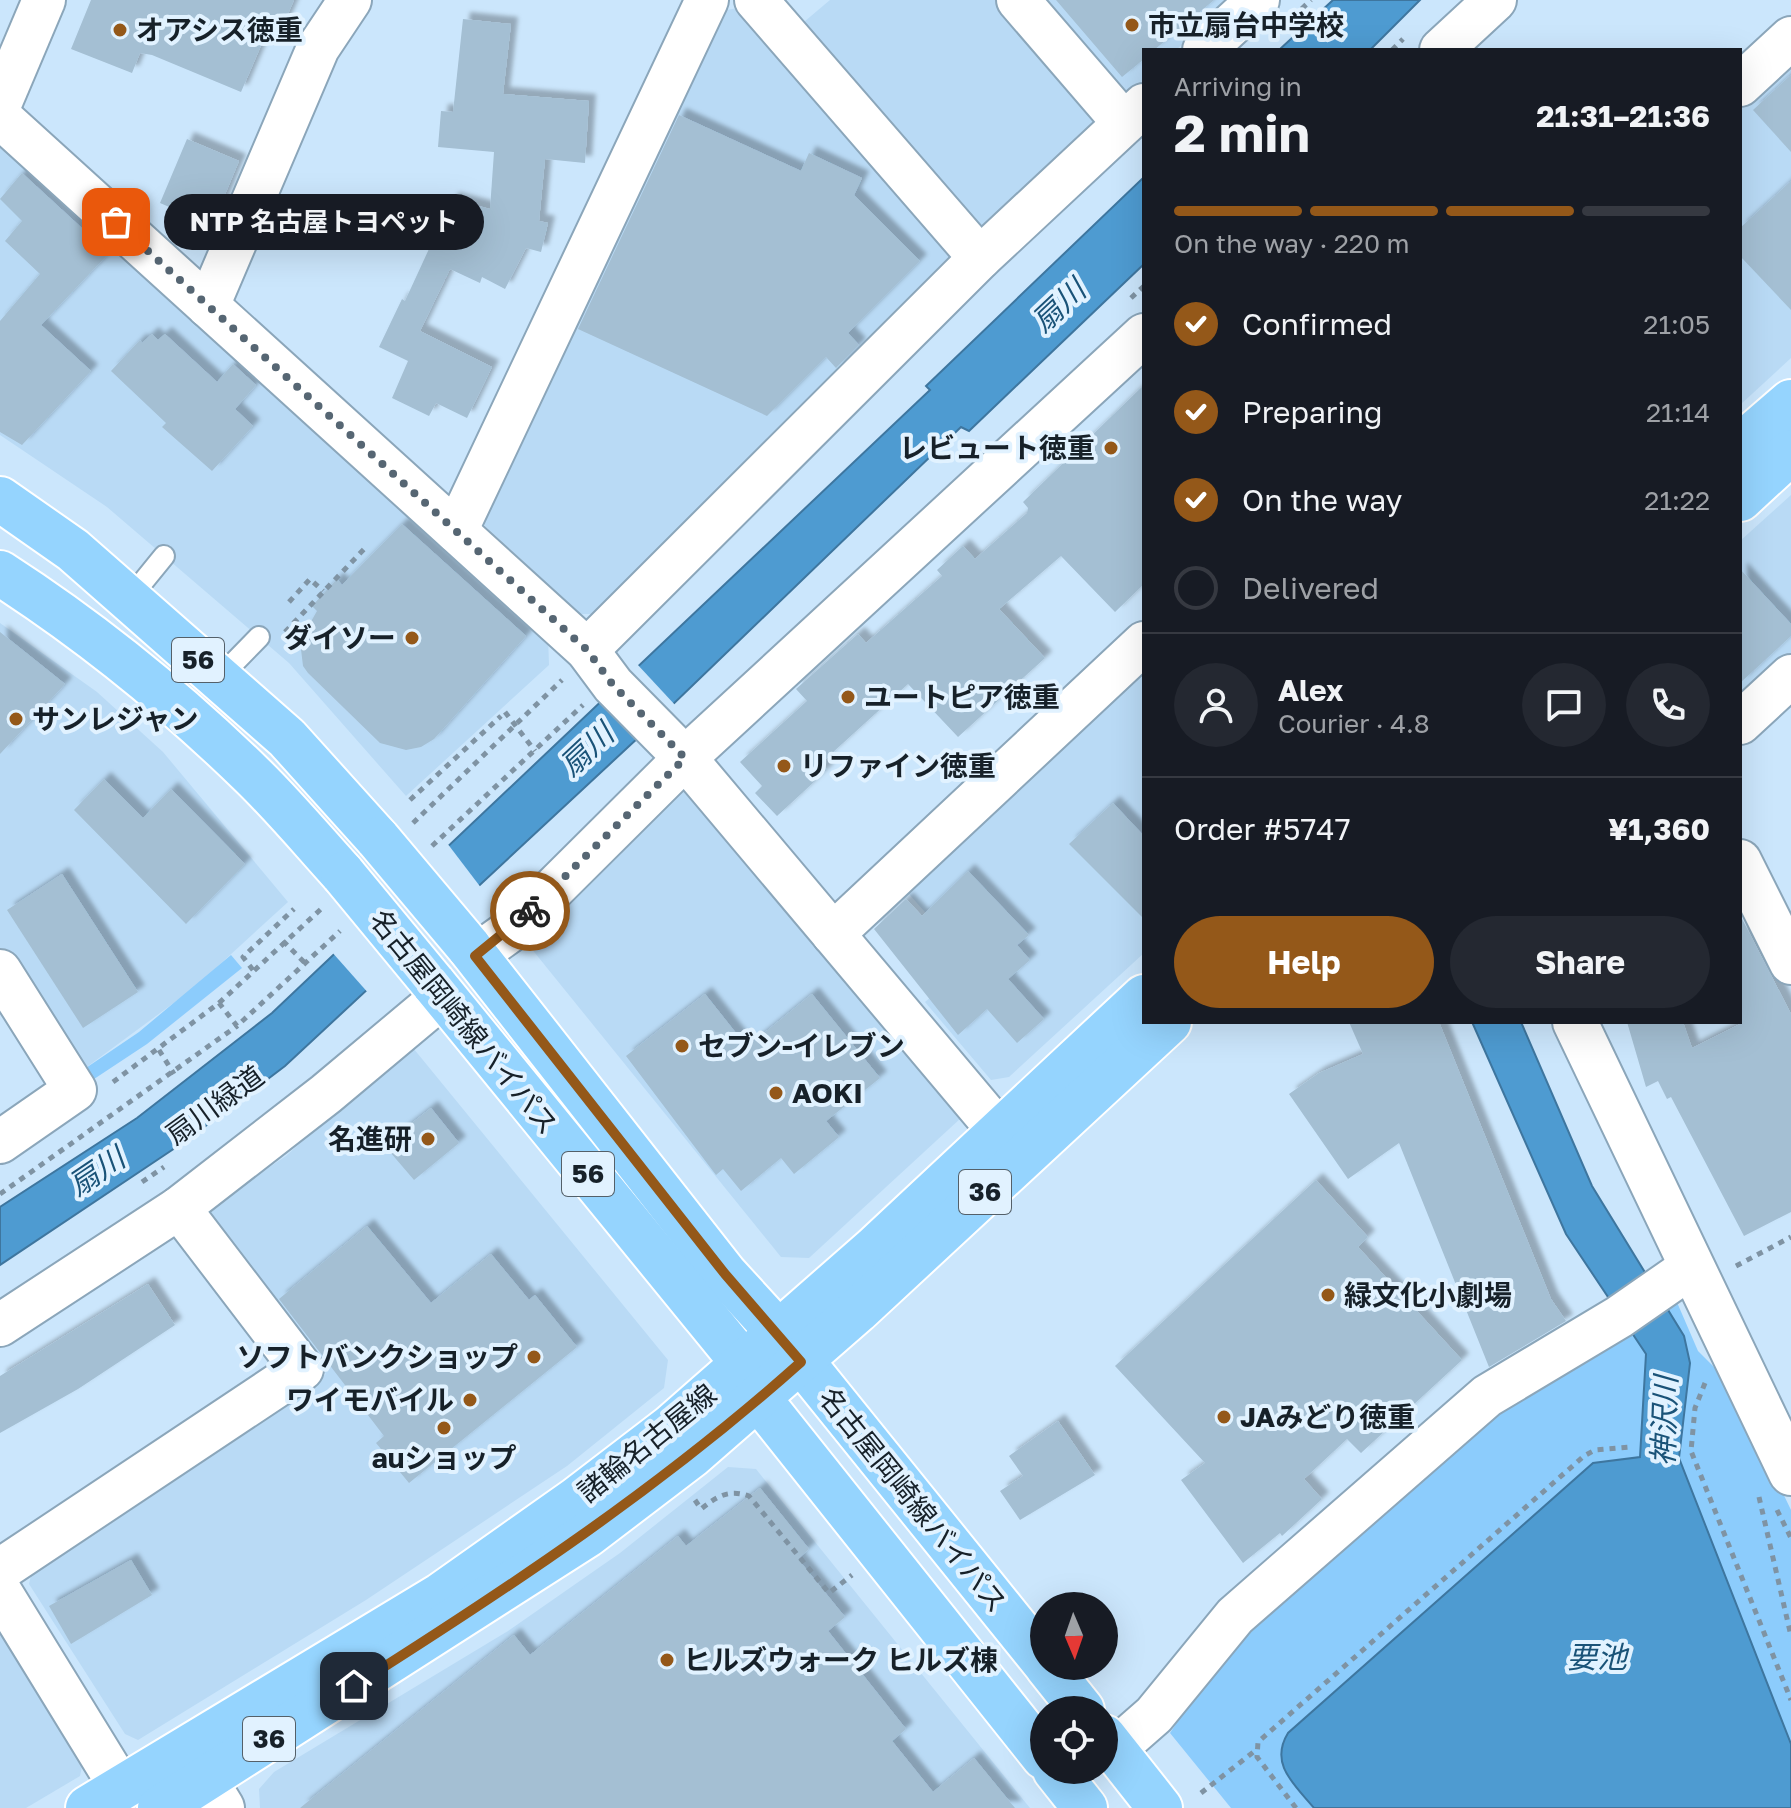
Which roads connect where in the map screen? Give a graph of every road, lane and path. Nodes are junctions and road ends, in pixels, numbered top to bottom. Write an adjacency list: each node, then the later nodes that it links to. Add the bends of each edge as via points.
1 (44, 0): 14 (street)
2 (350, 0): 18 (street, via 318,48)
3 (707, 0): 25 (street)
4 (756, 0): 17 (street)
5 (1018, 0): 15 (street)
6 (1258, 0): 11 (street)
7 (1299, 0): 9 (path)
8 (1495, 0): 12 (street)
9 (1305, 6)
10 (1791, 38): 13 (street)
11 (1206, 48)
12 (1443, 48)
13 (1742, 83)
14 (0, 104)
15 (1134, 114): 17 (street)
16 (0, 117): 18 (street)
17 (980, 258): 35 (street)
18 (208, 306): 25 (street, via 302,402)
19 (1142, 337): 40 (street)
20 (1791, 402): 21 (main road)
21 (1742, 444)
22 (1791, 452): 23 (main road)
23 (1742, 497)
24 (0, 499): 30 (main road, 名古屋岡崎線バイパス / 56, via 73,550)
25 (456, 531): 35 (street)
26 (367, 546): 29 (path)
27 (164, 556): 30 (lane)
28 (0, 573): 54 (main road, 名古屋岡崎線バイパス / 56, bridge, via 147,681 253,776)
29 (323, 591): 31 (path, via 310,579); 33 (path)
30 (129, 599): 37 (main road, 名古屋岡崎線バイパス / 56)
31 (289, 602)
32 (259, 637): 37 (lane)
33 (281, 637)
34 (1142, 645): 47 (street)
35 (597, 662): 39 (path); 40 (street)
36 (1791, 676): 38 (street)
37 (219, 678): 49 (main road, 名古屋岡崎線バイパス / 56, bridge, via 287,738)
38 (1742, 721)
39 (515, 725): 41 (path); 42 (path, via 503,714); 43 (path)
40 (672, 744): 47 (street); 49 (street, via 514,928)
41 (535, 751)
42 (410, 800)
43 (424, 813)
44 (1742, 865): 51 (street)
45 (294, 909): 52 (path, via 243,957)
46 (305, 923): 48 (path)
47 (833, 934): 62 (street)
48 (283, 941): 50 (path); 52 (path)
49 (472, 951): 71 (main road, 名古屋岡崎線バイパス / 56, via 725,1274)
50 (305, 963)
51 (1791, 963)
52 (253, 970): 56 (path)
53 (0, 971): 63 (street, via 75,1090)
54 (438, 989): 67 (street, via 326,1094); 72 (main road, 名古屋岡崎線バイパス / 56)
55 (1142, 999): 62 (main road, 諸輪名古屋線 / 36)
56 (219, 1003)
57 (1167, 1024): 71 (main road, 諸輪名古屋線 / 36)
58 (1576, 1024): 69 (street)
59 (237, 1026): 61 (path, 扇川緑道)
60 (159, 1050): 61 (path)
61 (174, 1074): 66 (path, 扇川緑道)
62 (999, 1131): 71 (main road, 諸輪名古屋線 / 36)
63 (0, 1142)
64 (174, 1160): 65 (path, 扇川緑道)
65 (139, 1185)
66 (0, 1194)
67 (179, 1208): 70 (street); 77 (street, via 302,1369)
68 (1791, 1237): 69 (path)
69 (1683, 1281): 75 (street); 85 (street, via 1487,1396 1235,1616 1154,1715)
70 (0, 1325)
71 (790, 1347): 72 (main road, 諸輪名古屋線 / 36); 81 (main road, 名古屋岡崎線バイパス / 56)
72 (751, 1382): 86 (main road, 名古屋岡崎線バイパス / 56); 91 (main road, 諸輪名古屋線 / 36, via 587,1535); 92 (main road, 諸輪名古屋線 / 36, via 671,1427 441,1595)
73 (1695, 1408): 84 (path, via 1691,1451)
74 (1630, 1447): 87 (path, via 1584,1456 1258,1742)
75 (1775, 1481): 80 (path, via 1759,1501)
76 (692, 1496): 78 (path, via 701,1509 730,1492 749,1496 829,1593)
77 (0, 1570)
78 (855, 1573)
79 (0, 1591): 92 (street)
80 (1791, 1636)
81 (1030, 1645)
82 (1058, 1680): 83 (main road, 名古屋岡崎線バイパス / 56)
83 (1071, 1696)
84 (1791, 1700)
85 (1118, 1737)
86 (1030, 1739)
87 (1256, 1750): 90 (path); 96 (path)
88 (1118, 1754): 95 (main road)
89 (1066, 1784): 94 (main road)
90 (1201, 1793)
91 (214, 1794): 93 (main road, 諸輪名古屋線 / 36)
92 (104, 1798)
93 (160, 1808)
94 (1085, 1808)
95 (1160, 1808)
96 (1296, 1808)

